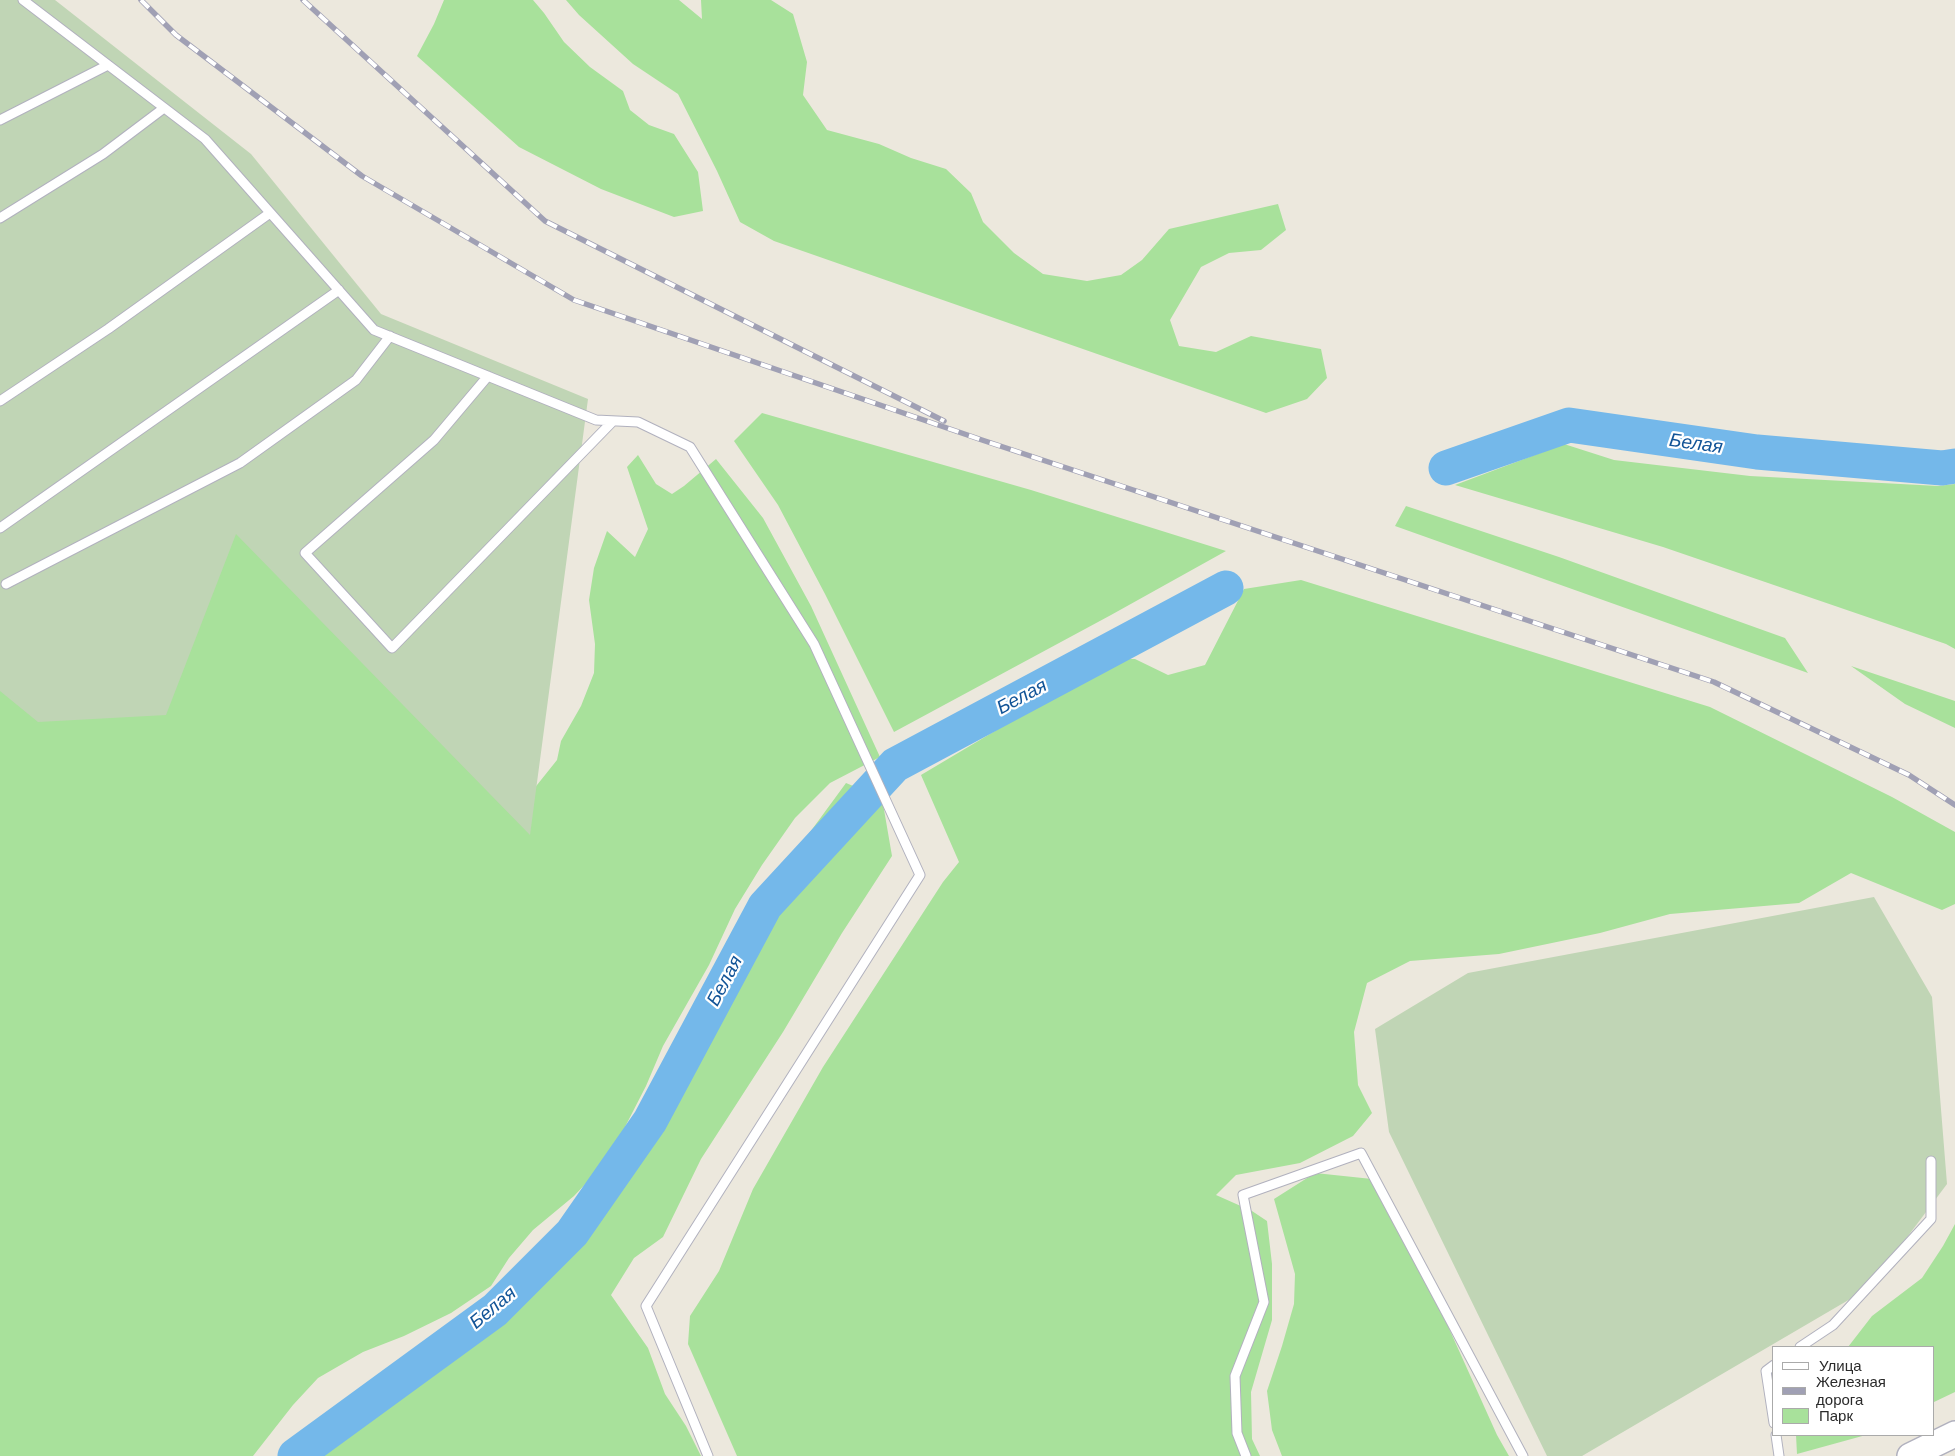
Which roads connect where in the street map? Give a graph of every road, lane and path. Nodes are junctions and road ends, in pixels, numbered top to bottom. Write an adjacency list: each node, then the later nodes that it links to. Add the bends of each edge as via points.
1 (23, 0): 2 (lane)
2 (108, 64): 3 (lane); 4 (lane)
3 (164, 108): 5 (lane, via 205,139); 6 (lane, via 103,154)
4 (0, 120)
5 (270, 212): 7 (lane); 10 (lane, via 108,329)
6 (0, 218)
7 (339, 290): 8 (lane, via 374,330); 12 (lane)
8 (390, 336): 9 (lane); 13 (lane, via 356,380 240,463)
9 (488, 376): 11 (lane, via 596,420); 11 (lane, via 434,440 305,553 392,648)
10 (0, 401)
11 (613, 421): 20 (lane, via 638,422 690,447 814,644 920,876 646,1306)
12 (0, 528)
13 (6, 584)
14 (1931, 1161): 15 (lane, via 1931,1219 1833,1325)
15 (1802, 1346)
16 (1772, 1366): 17 (lane, via 1766,1371)
17 (1772, 1410)
18 (1955, 1434): 24 (main road)
19 (1776, 1436): 23 (lane)
20 (708, 1456)
21 (1246, 1456): 22 (lane, via 1238,1433 1236,1376 1264,1302 1243,1195 1361,1153)
22 (1524, 1456)
23 (1779, 1456)
24 (1910, 1456)

